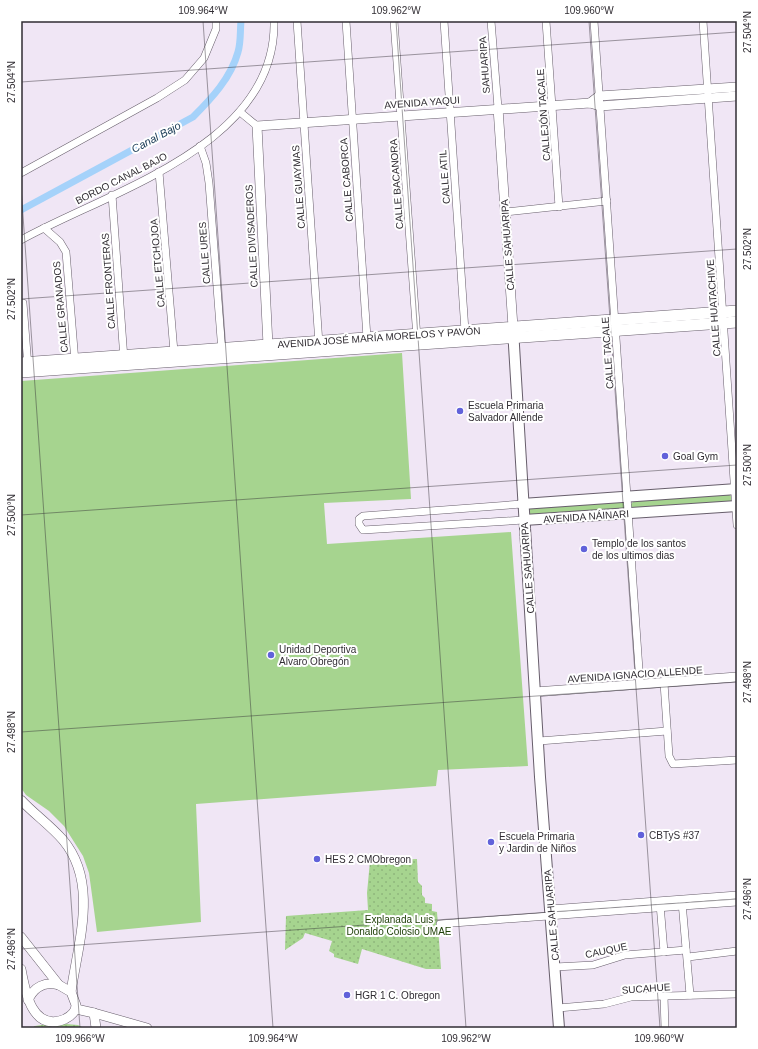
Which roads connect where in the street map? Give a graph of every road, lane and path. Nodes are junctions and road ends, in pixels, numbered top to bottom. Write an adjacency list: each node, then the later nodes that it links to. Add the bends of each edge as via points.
1 (216, 21): 27 (street, via 216,30 204,58 185,80)
2 (274, 21): 20 (street, BORDO CANAL BAJO, via 268,64 253,95)
3 (297, 21): 23 (street, CALLE GUAYMAS)
4 (346, 21): 22 (street, CALLE CABORCA)
5 (394, 21): 21 (street, CALLE BACANORA)
6 (444, 21): 19 (street, CALLE ATIL)
7 (491, 21): 18 (street, SAHUARIPA)
8 (546, 21): 16 (street, CALLEJÓN TACALE)
9 (594, 21): 13 (street, CALLE TACALE)
10 (703, 21): 12 (street, CALLE HUATACHIVE)
11 (737, 87): 12 (street, AVENIDA YAQUI)
12 (708, 94): 13 (street, AVENIDA YAQUI); 14 (street, AVENIDA YAQUI); 17 (street, AVENIDA YAQUI); 36 (street, CALLE HUATACHIVE)
13 (600, 96): 15 (street, AVENIDA YAQUI); 17 (street, CALLE TACALE)
14 (737, 96)
15 (590, 102): 16 (street, AVENIDA YAQUI); 17 (street, AVENIDA YAQUI)
16 (552, 105): 18 (street, AVENIDA YAQUI); 30 (street, CALLEJÓN TACALE)
17 (600, 106): 29 (street, CALLE TACALE)
18 (498, 108): 19 (street, AVENIDA YAQUI); 31 (street, CALLE SAHUARIPA)
19 (449, 111): 21 (street, AVENIDA YAQUI); 39 (street, CALLE ATIL)
20 (240, 112): 24 (street); 25 (street, BORDO CANAL BAJO)
21 (401, 115): 22 (street, AVENIDA YAQUI); 42 (street, CALLE BACANORA)
22 (352, 119): 23 (street, AVENIDA YAQUI); 41 (street, CALLE CABORCA)
23 (304, 121): 24 (street, AVENIDA YAQUI); 44 (street, CALLE GUAYMAS)
24 (257, 126): 43 (street, CALLE DIVISADEROS)
25 (200, 146): 26 (street, BORDO CANAL BAJO); 46 (street, CALLE URES, via 208,177)
26 (159, 172): 28 (street, BORDO CANAL BAJO); 45 (street, CALLE ETCHOJOA)
27 (21, 173)
28 (112, 195): 32 (street, BORDO CANAL BAJO); 47 (street, CALLE FRONTERAS)
29 (607, 201): 30 (street); 38 (street, CALLE TACALE)
30 (559, 207): 31 (street)
31 (505, 212): 40 (street, CALLE SAHUARIPA)
32 (44, 228): 33 (street, BORDO CANAL BAJO); 48 (street, CALLE GRANADOS, via 60,242 66,252)
33 (21, 240)
34 (23, 303): 49 (street)
35 (737, 311): 36 (main road, AVENIDA JOSÉ MARÍA MORELOS Y PAVÓN)
36 (724, 318): 37 (main road, AVENIDA JOSÉ MARÍA MORELOS Y PAVÓN); 38 (main road, AVENIDA JOSÉ MARÍA MORELOS Y PAVÓN); 50 (street, CALLE HUATACHIVE)
37 (737, 322)
38 (615, 325): 40 (main road, AVENIDA JOSÉ MARÍA MORELOS Y PAVÓN); 51 (street, CALLE TACALE)
39 (465, 331): 40 (main road, AVENIDA JOSÉ MARÍA MORELOS Y PAVÓN); 42 (main road, AVENIDA JOSÉ MARÍA MORELOS Y PAVÓN)
40 (514, 333): 42 (main road, AVENIDA JOSÉ MARÍA MORELOS Y PAVÓN); 52 (main road, CALLE SAHUARIPA)
41 (367, 338): 42 (main road, AVENIDA JOSÉ MARÍA MORELOS Y PAVÓN); 44 (main road, AVENIDA JOSÉ MARÍA MORELOS Y PAVÓN)
42 (417, 340): 44 (main road, AVENIDA JOSÉ MARÍA MORELOS Y PAVÓN)
43 (268, 345): 44 (main road, AVENIDA JOSÉ MARÍA MORELOS Y PAVÓN); 46 (main road, AVENIDA JOSÉ MARÍA MORELOS Y PAVÓN)
44 (320, 347): 46 (main road, AVENIDA JOSÉ MARÍA MORELOS Y PAVÓN)
45 (174, 352): 46 (main road, AVENIDA JOSÉ MARÍA MORELOS Y PAVÓN); 47 (main road, AVENIDA JOSÉ MARÍA MORELOS Y PAVÓN)
46 (222, 354): 47 (main road, AVENIDA JOSÉ MARÍA MORELOS Y PAVÓN)
47 (124, 360): 48 (main road, AVENIDA JOSÉ MARÍA MORELOS Y PAVÓN)
48 (75, 364): 49 (main road, AVENIDA JOSÉ MARÍA MORELOS Y PAVÓN)
49 (24, 367)
50 (736, 489): 51 (main road, AVENIDA NÁINARI); 53 (street, CALLE HUATACHIVE)
51 (627, 496): 52 (main road, AVENIDA NÁINARI); 54 (street, CALLE TACALE)
52 (522, 504): 55 (main road, CALLE SAHUARIPA); 55 (street, AVENIDA NÁINARI, via 363,516 359,526 363,530)
53 (736, 506): 54 (main road, AVENIDA NÁINARI); 56 (street, CALLE HUATACHIVE)
54 (628, 514): 55 (main road, AVENIDA NÁINARI); 59 (street, CALLE TACALE)
55 (524, 520): 60 (main road, CALLE SAHUARIPA)
56 (737, 525)
57 (737, 677): 58 (street, AVENIDA IGNACIO ALLENDE)
58 (664, 683): 59 (street, AVENIDA IGNACIO ALLENDE); 61 (street)
59 (640, 684): 60 (street, AVENIDA IGNACIO ALLENDE)
60 (536, 692): 62 (main road, CALLE SAHUARIPA)
61 (667, 731): 62 (street); 63 (street, via 669,756 673,764)
62 (538, 741): 71 (main road, CALLE SAHUARIPA)
63 (737, 760)
64 (21, 800): 80 (street, via 63,841 77,862 81,874 84,905)
65 (737, 894): 66 (street)
66 (681, 898): 67 (street); 69 (street)
67 (660, 900): 70 (street); 71 (street)
68 (737, 902): 69 (street)
69 (682, 906): 70 (street); 76 (street)
70 (660, 908): 71 (street); 75 (street)
71 (550, 912): 72 (street); 77 (main road, CALLE SAHUARIPA)
72 (440, 924)
73 (21, 937): 79 (street)
74 (737, 951): 76 (street, CAUQUE)
75 (664, 952): 76 (street, CAUQUE); 77 (street, CAUQUE, via 625,955 592,965)
76 (687, 953): 82 (street)
77 (555, 966): 85 (main road, CALLE SAHUARIPA)
78 (21, 969): 84 (street)
79 (59, 985): 80 (street); 84 (street, via 50,983 40,986)
80 (70, 992): 86 (street, via 76,1002)
81 (737, 994): 82 (street, SUCAHUE)
82 (690, 995): 83 (street, SUCAHUE)
83 (664, 996): 85 (street, SUCAHUE, via 626,997 604,1004); 91 (street)
84 (28, 1000): 86 (street, via 36,1014 49,1021 65,1019)
85 (558, 1008): 90 (main road, CALLE SAHUARIPA)
86 (76, 1009): 87 (street)
87 (94, 1013): 88 (street); 89 (street)
88 (96, 1028)
89 (147, 1028)
90 (559, 1028)
91 (665, 1028)

